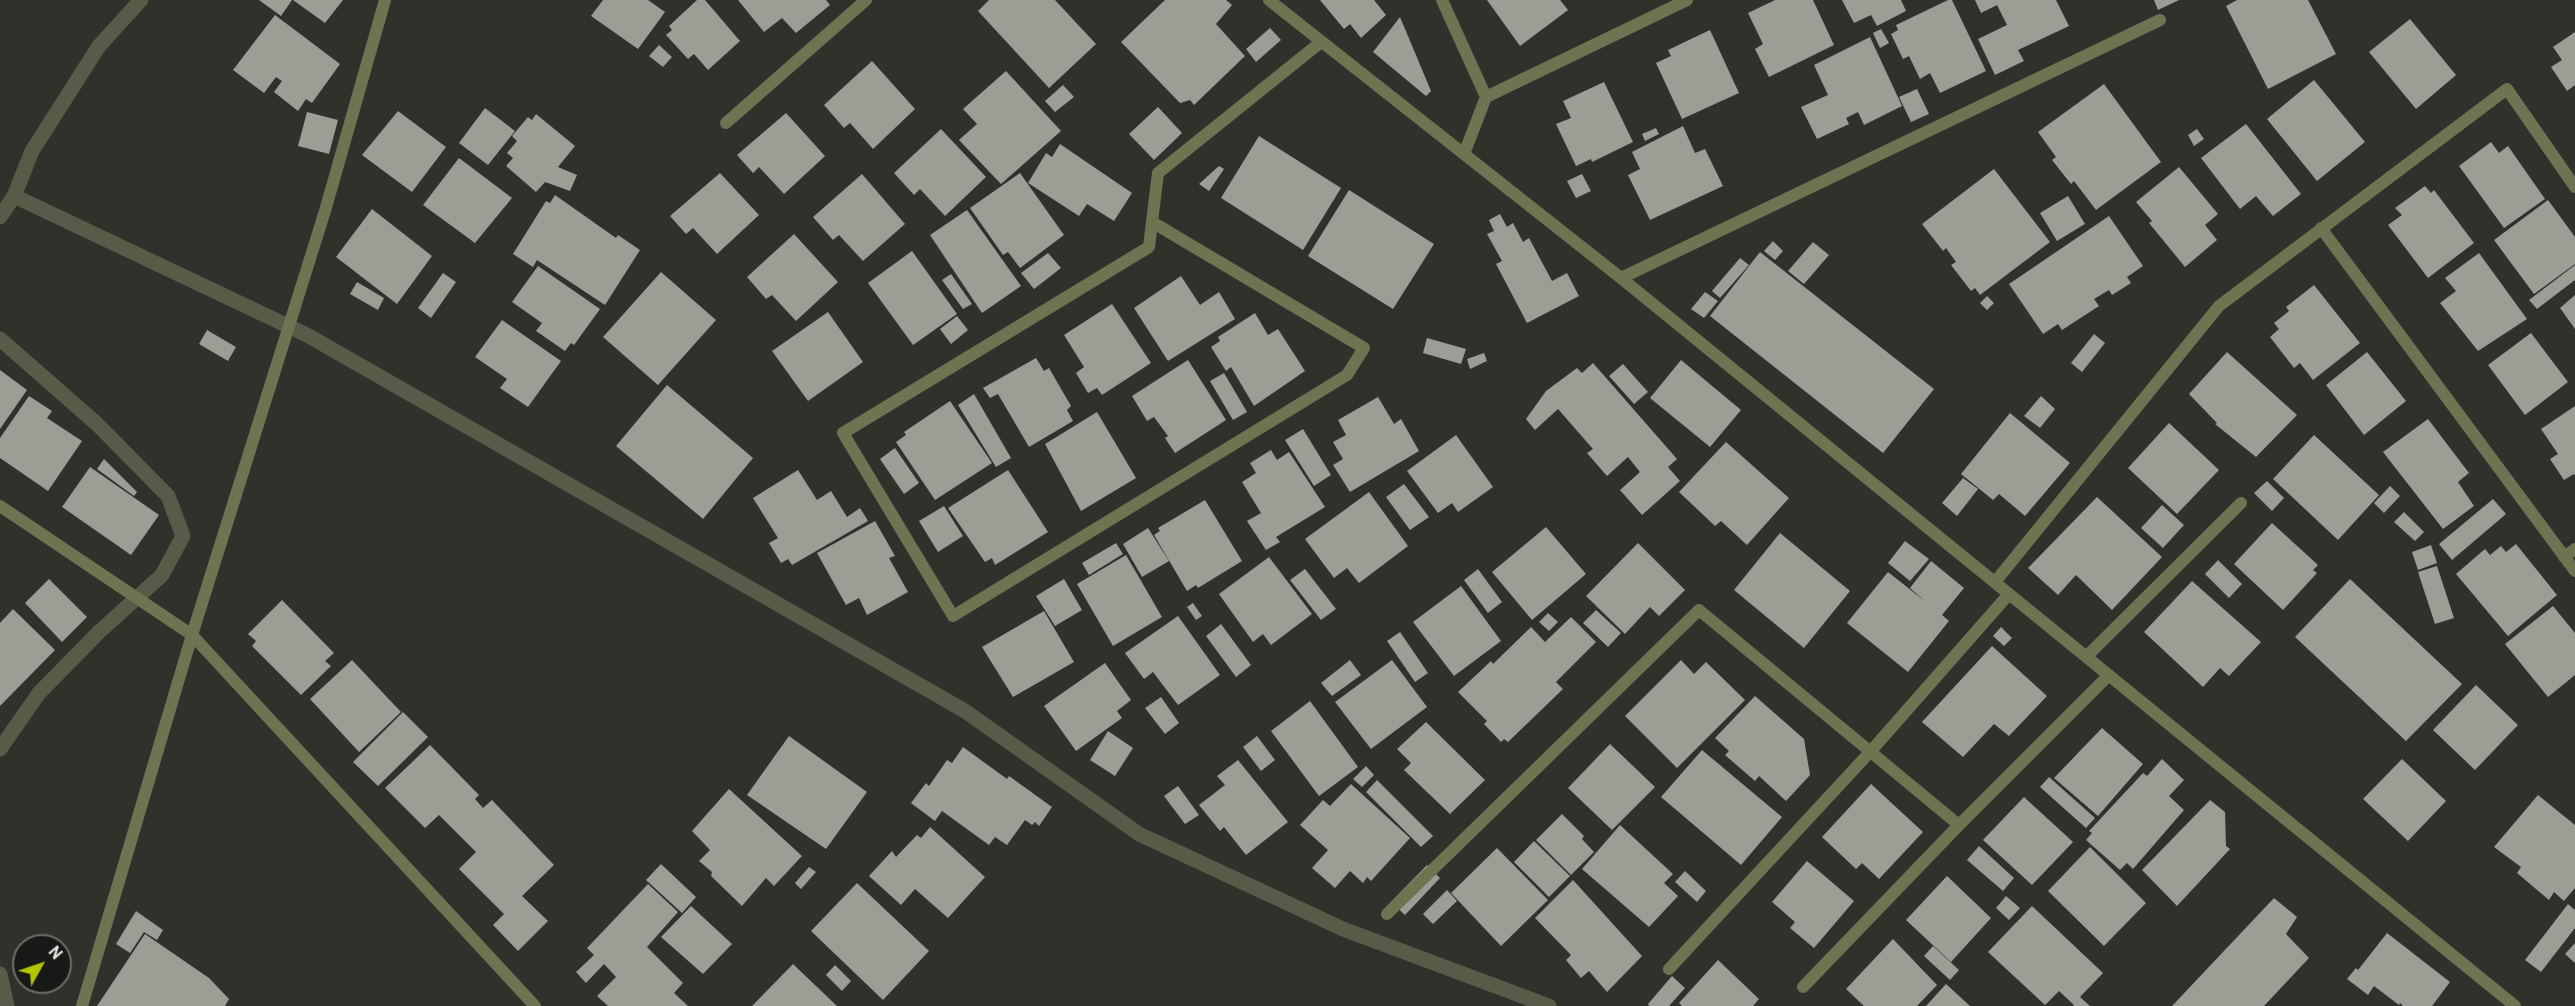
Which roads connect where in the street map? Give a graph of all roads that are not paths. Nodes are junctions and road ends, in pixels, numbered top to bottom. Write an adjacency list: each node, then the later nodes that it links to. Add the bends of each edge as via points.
1 (385, 0): 22 (street, via 325,211)
2 (866, 0): 9 (street)
3 (1269, 0): 7 (street)
4 (1442, 0): 8 (street)
5 (1687, 0): 8 (street)
6 (2160, 21): 14 (street)
7 (1321, 42): 10 (street); 12 (street, via 1158,173)
8 (1486, 97): 10 (street)
9 (726, 123)
10 (1464, 154): 14 (street)
11 (2575, 187): 13 (street, via 2507,89)
12 (1152, 222): 12 (street, via 1149,247 843,433 953,616 1347,375 1364,348)
13 (2321, 228): 18 (street); 20 (street, via 2219,306)
14 (1621, 278): 20 (street)
15 (2241, 503): 23 (street)
16 (0, 506): 22 (street)
17 (2575, 549): 18 (street)
18 (2564, 557): 19 (street)
19 (2575, 571)
20 (1995, 582): 21 (street)
21 (2009, 594): 23 (street); 25 (street)
22 (192, 635): 30 (street); 31 (street)
23 (2086, 657): 24 (street)
24 (2109, 675): 26 (street); 32 (street)
25 (1871, 751): 26 (street); 27 (street, via 1699,610); 28 (street)
26 (1959, 825): 29 (street)
27 (1387, 914)
28 (1669, 969)
29 (1803, 987)
30 (82, 1006)
31 (535, 1006)
32 (2515, 1006)

